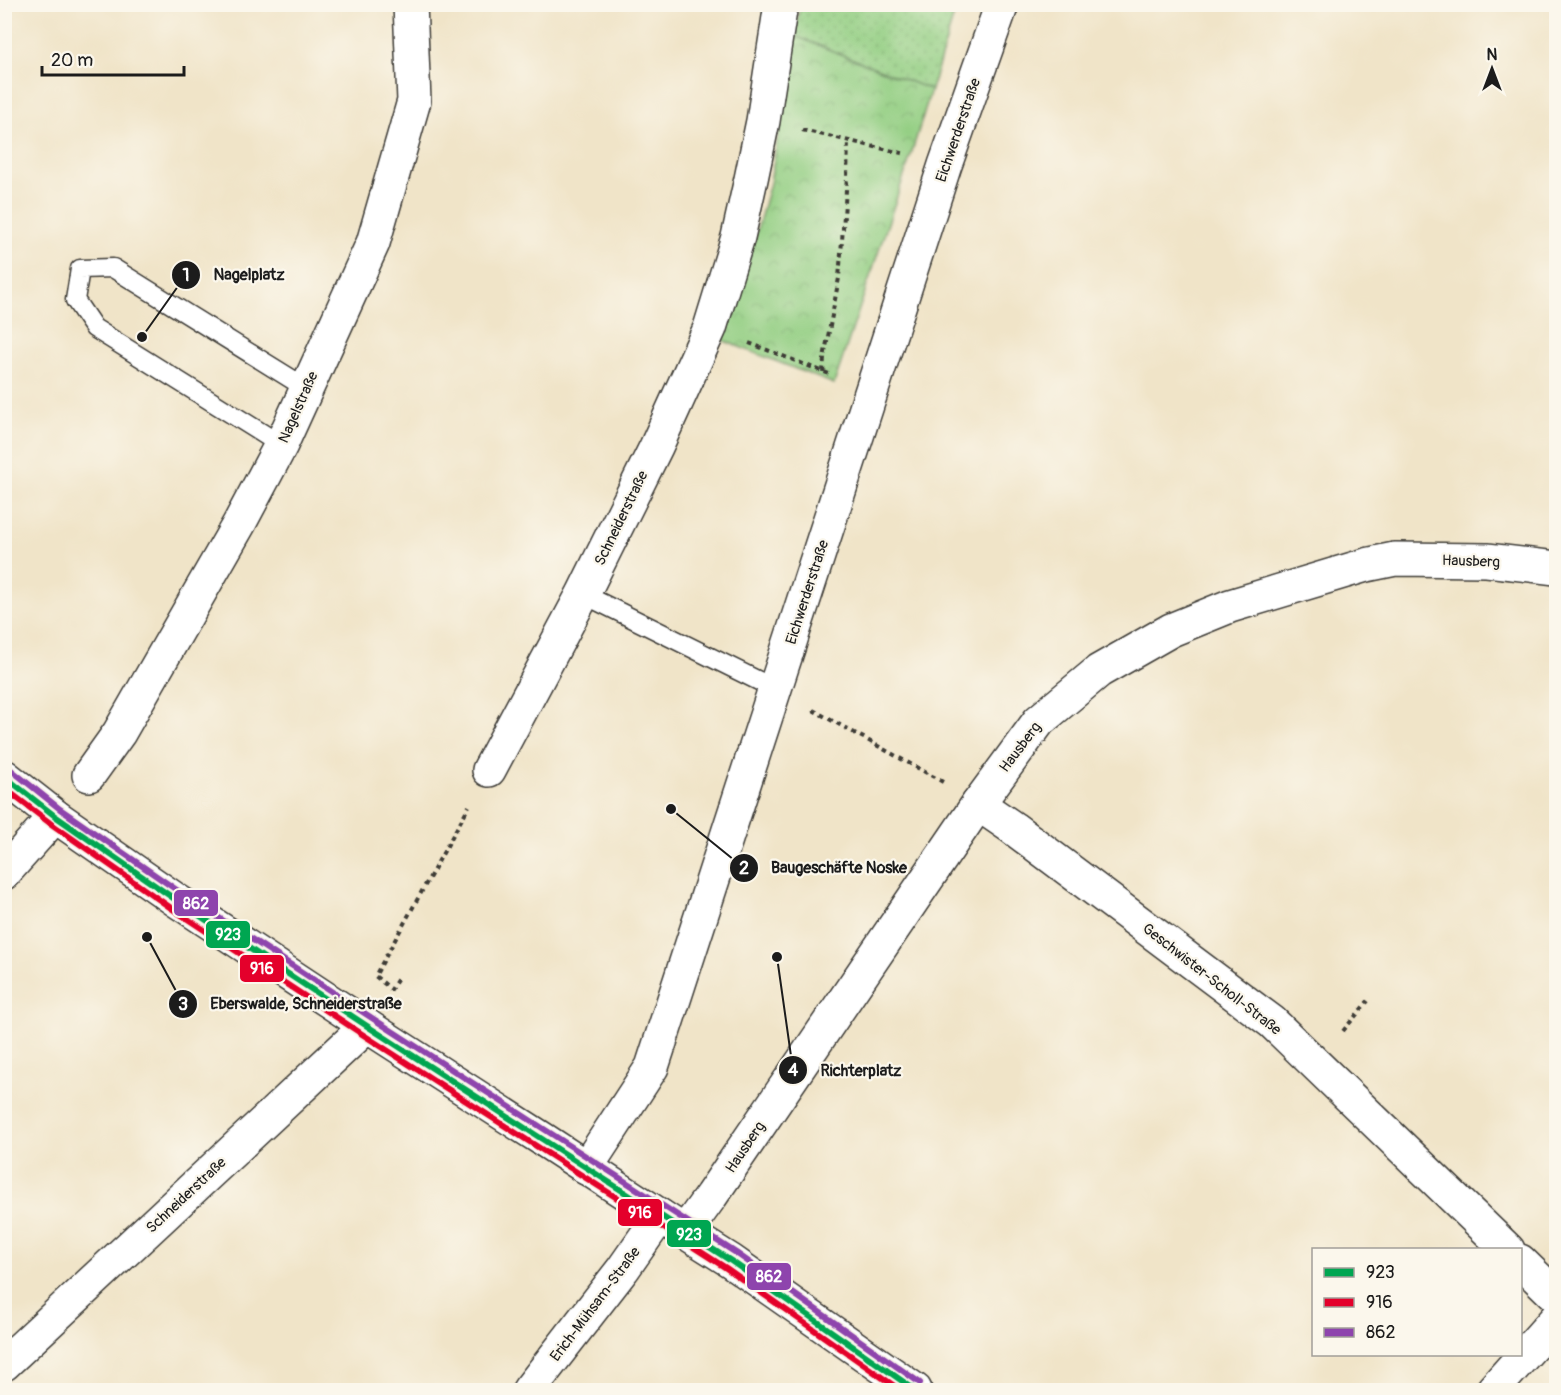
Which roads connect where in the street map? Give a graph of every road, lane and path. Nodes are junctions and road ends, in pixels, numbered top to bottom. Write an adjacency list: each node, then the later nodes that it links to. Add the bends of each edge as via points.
1 (410, 4): 9 (street, Nagelstraße, via 414,101 373,243)
2 (782, 4): 4 (street, Schneiderstraße)
3 (1002, 4): 6 (street, Eichwerderstraße)
4 (763, 121): 5 (path); 7 (street, Schneiderstraße, via 738,237)
5 (848, 140): 6 (path); 8 (path, via 839,278)
6 (945, 165): 10 (street, Eichwerderstraße)
7 (710, 328): 8 (path); 13 (street, Schneiderstraße)
8 (823, 372): 10 (path)
9 (306, 388): 11 (street, Nagelstraße); 11 (lane, via 113,268 80,269 75,300 94,328)
10 (873, 389): 14 (street, Eichwerderstraße)
11 (281, 445): 16 (street, Nagelstraße, via 119,734)
12 (1557, 568): 19 (street, Hausberg, via 1487,560 1395,559 1230,606 1171,630 1099,671 1040,721)
13 (583, 594): 14 (lane); 15 (street, Schneiderstraße)
14 (775, 689): 18 (path); 26 (street, Eichwerderstraße, via 651,1067)
15 (489, 770): 22 (path, via 375,976)
16 (89, 775)
17 (4, 776): 20 (street)
18 (935, 778)
19 (978, 804): 27 (street, Hausberg, via 711,1196); 28 (street, Geschwister-Scholl-Straße, via 1272,1022)
20 (55, 816): 21 (street); 24 (street)
21 (4, 873)
22 (391, 990)
23 (1368, 1001): 25 (path)
24 (367, 1026): 26 (street); 32 (street, Schneiderstraße)
25 (1338, 1036)
26 (586, 1168): 27 (street)
27 (672, 1224): 33 (street, Erich-Mühsam-Straße, via 623,1269); 34 (street)
28 (1506, 1248)
29 (1522, 1262): 30 (street)
30 (1557, 1296)
31 (1557, 1320): 35 (street)
32 (4, 1364)
33 (530, 1390)
34 (915, 1390)
35 (1493, 1390)

